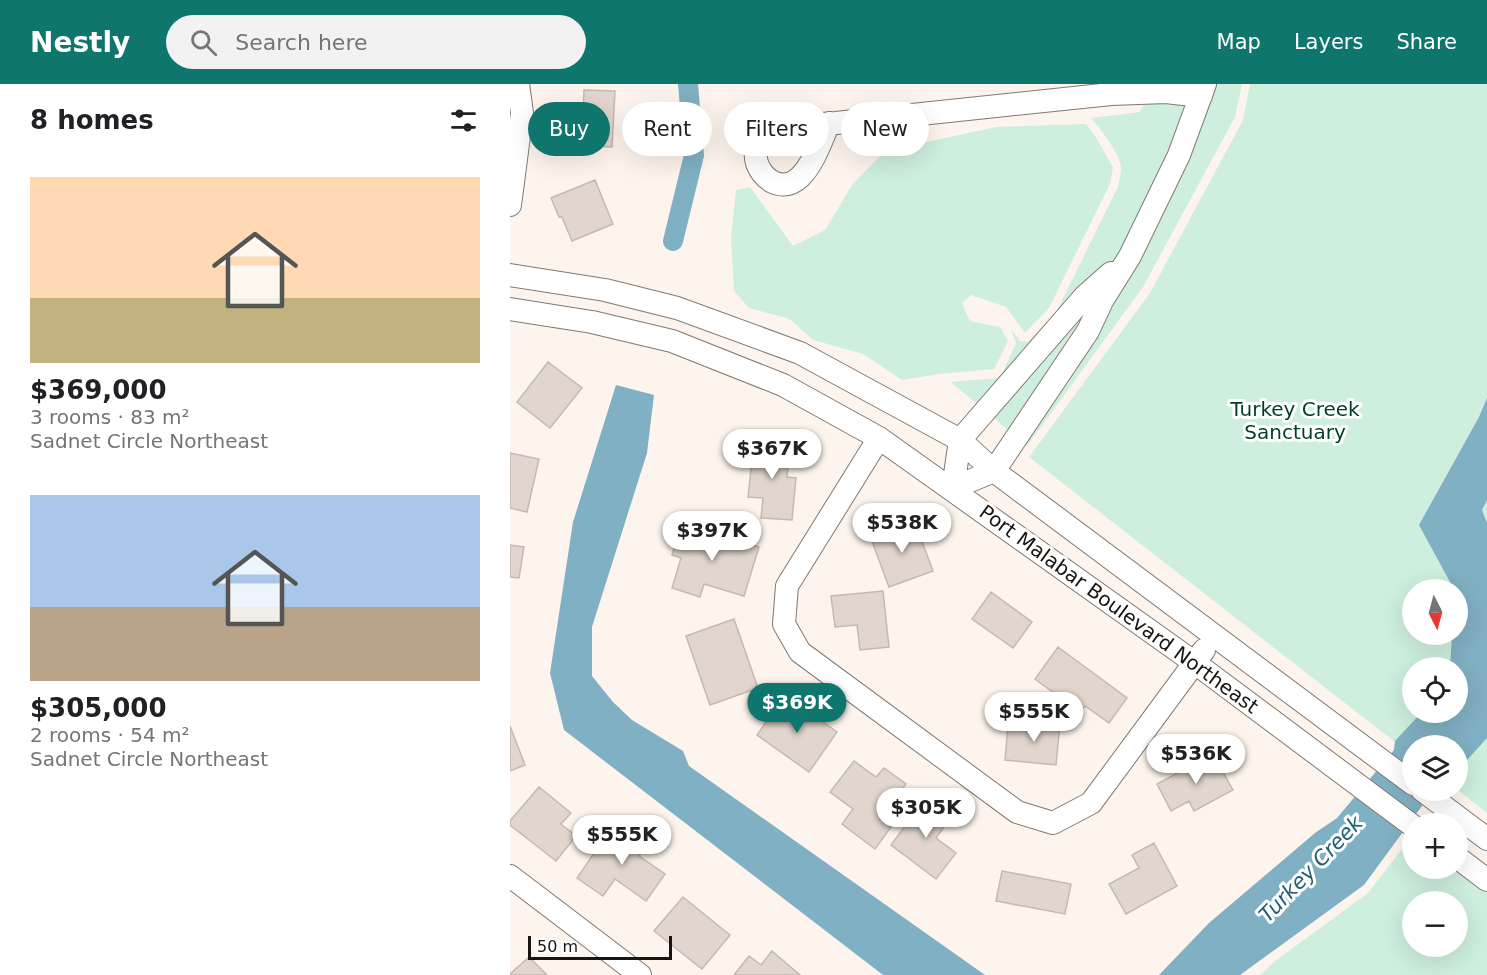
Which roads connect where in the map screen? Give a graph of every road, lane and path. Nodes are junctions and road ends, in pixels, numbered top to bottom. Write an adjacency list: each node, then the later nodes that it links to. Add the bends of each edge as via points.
1 (518, 84): 4 (street, via 522,113)
2 (1203, 90): 3 (street, via 1111,94); 5 (street, via 1179,155)
3 (829, 123)
4 (510, 205)
5 (1130, 256): 9 (street, via 1084,296); 10 (street, via 1088,331)
6 (510, 275): 9 (street, Port Malabar Boulevard Northeast, via 605,290 677,308 800,353)
7 (510, 309): 8 (street, Port Malabar Boulevard Northeast, via 592,322 672,341 783,385)
8 (879, 438): 11 (street, Port Malabar Boulevard Northeast); 13 (street, via 787,586 784,624 800,652 1017,812 1053,823 1091,803)
9 (960, 440): 10 (street, Port Malabar Boulevard Northeast); 11 (street)
10 (994, 471): 11 (street); 12 (street, Port Malabar Boulevard Northeast)
11 (952, 488): 13 (street, Port Malabar Boulevard Northeast)
12 (1214, 637): 13 (street); 14 (street, Port Malabar Boulevard Northeast)
13 (1195, 663): 16 (street, Port Malabar Boulevard Northeast)
14 (1402, 776)
15 (1437, 801): 17 (street)
16 (1402, 818)
17 (1487, 839)
18 (510, 876): 19 (street)
19 (640, 975)

